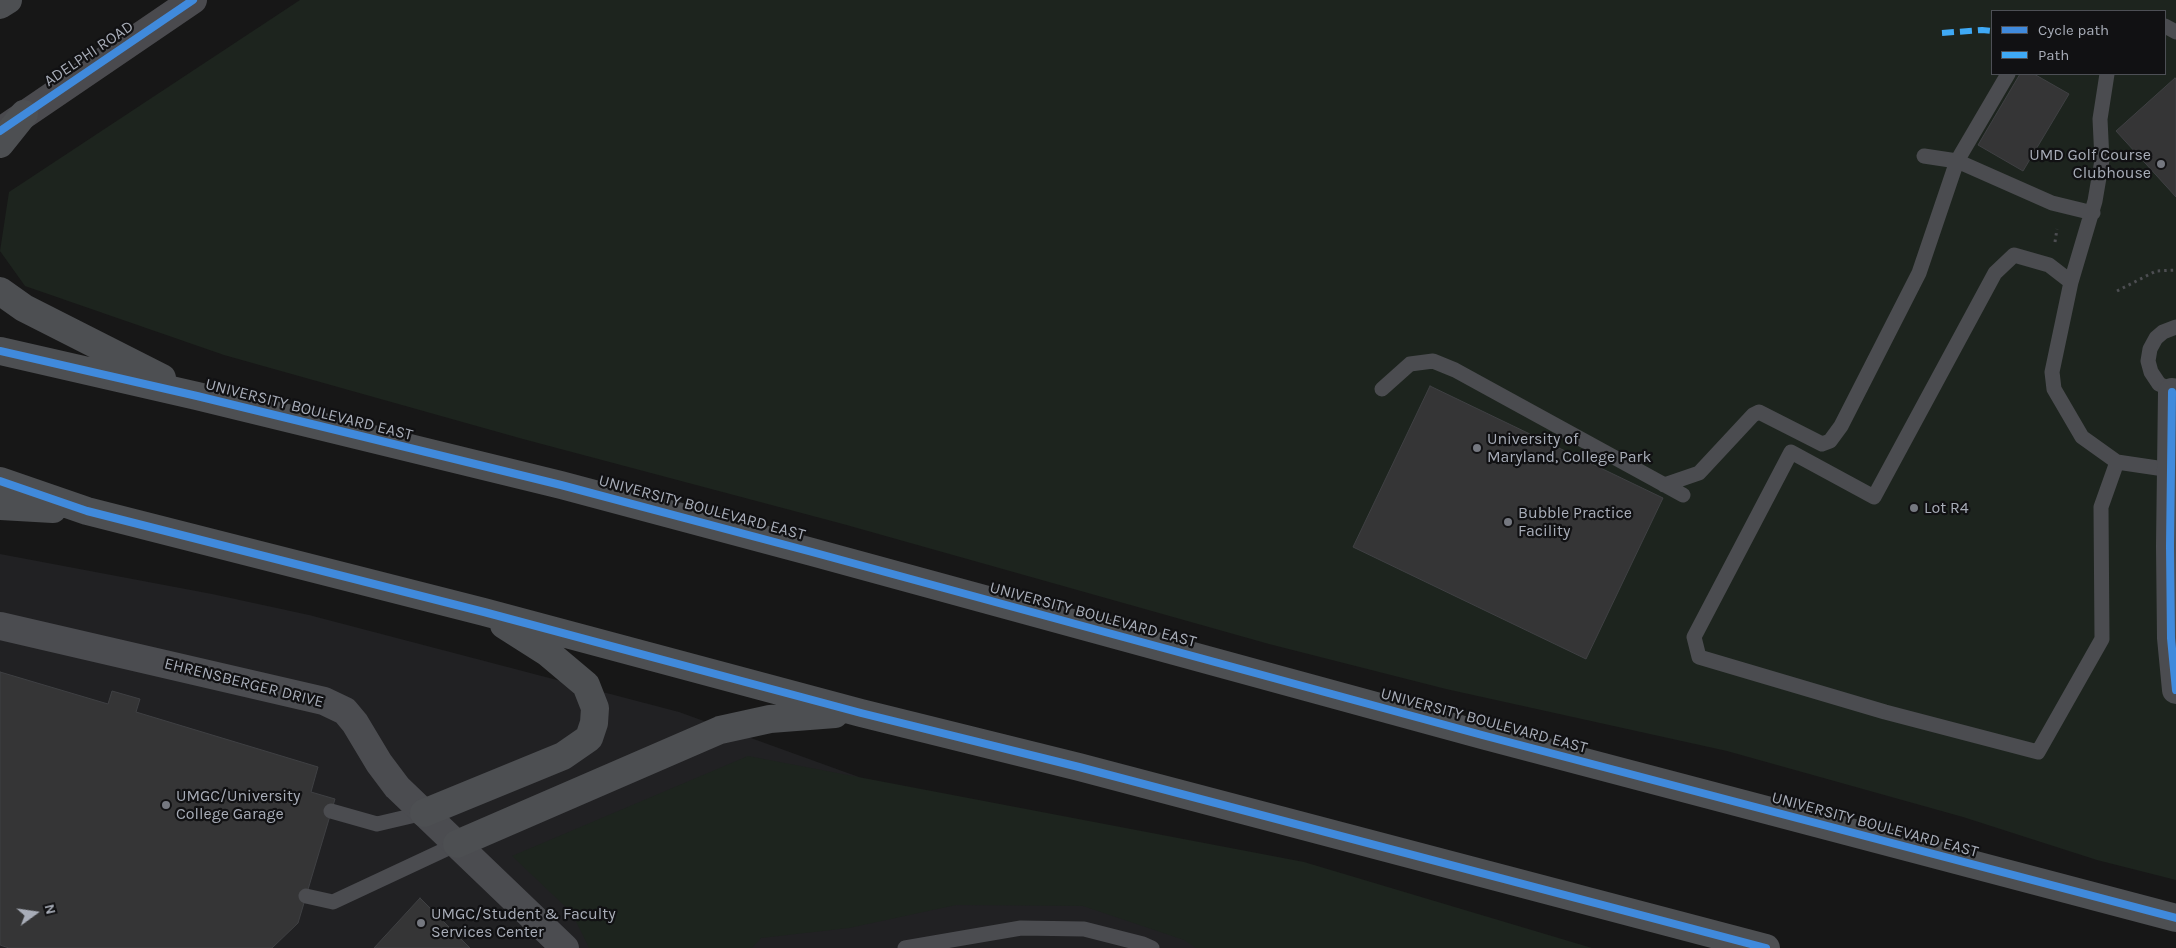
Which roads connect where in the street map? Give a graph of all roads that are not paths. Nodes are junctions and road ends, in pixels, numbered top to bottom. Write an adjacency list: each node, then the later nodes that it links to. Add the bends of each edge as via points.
1 (8, 0): 4 (main road)
2 (23, 0): 5 (main road)
3 (193, 0): 8 (main road, ADELPHI ROAD)
4 (0, 5)
5 (0, 16)
6 (2007, 75): 12 (lane)
7 (2107, 75): 13 (lane, via 2100,119 2102,160)
8 (24, 114): 9 (main road, ADELPHI ROAD); 10 (main road)
9 (0, 131)
10 (0, 144)
11 (1924, 156): 12 (lane)
12 (1957, 160): 13 (lane, via 2052,204); 24 (lane, via 1919,273 1841,426 1830,441 1822,444 1759,412 1699,473)
13 (2093, 213): 14 (lane)
14 (2070, 282): 21 (lane, via 2052,372 2054,389 2082,437); 21 (lane, via 2049,265 2014,255 1995,273 1874,497 1792,452 1694,637 1699,657 1885,712 2038,752 2102,639 2101,507)
15 (0, 291): 20 (main road, via 24,308)
16 (2176, 328): 19 (lane, via 2156,338 2148,361 2159,384)
17 (0, 351): 20 (main road, UNIVERSITY BOULEVARD EAST)
18 (1382, 389): 24 (lane, via 1410,364 1433,361)
19 (2174, 392): 22 (street)
20 (197, 396): 36 (main road, UNIVERSITY BOULEVARD EAST, via 561,485 1482,735)
21 (2117, 462): 22 (lane)
22 (2171, 470): 30 (street, via 2171,638)
23 (0, 481): 27 (main road)
24 (1664, 485): 25 (lane)
25 (1683, 495)
26 (0, 506): 27 (main road)
27 (87, 511): 28 (main road)
28 (484, 612): 31 (main road); 33 (main road, via 548,653 586,684 595,708 594,723 589,738 563,756)
29 (0, 626): 33 (street, EHRENSBERGER DRIVE, via 324,700 345,711 356,723 397,787)
30 (2176, 690)
31 (861, 713): 34 (main road, via 770,719 720,730); 40 (main road)
32 (331, 811): 33 (lane, via 377,824)
33 (424, 813): 34 (street, EHRENSBERGER DRIVE)
34 (456, 844): 35 (lane, via 333,902); 37 (street, EHRENSBERGER DRIVE)
35 (306, 896)
36 (2176, 918)
37 (565, 948)
38 (905, 948): 39 (lane, via 1021,928 1084,929)
39 (1152, 948)
40 (1766, 948)

